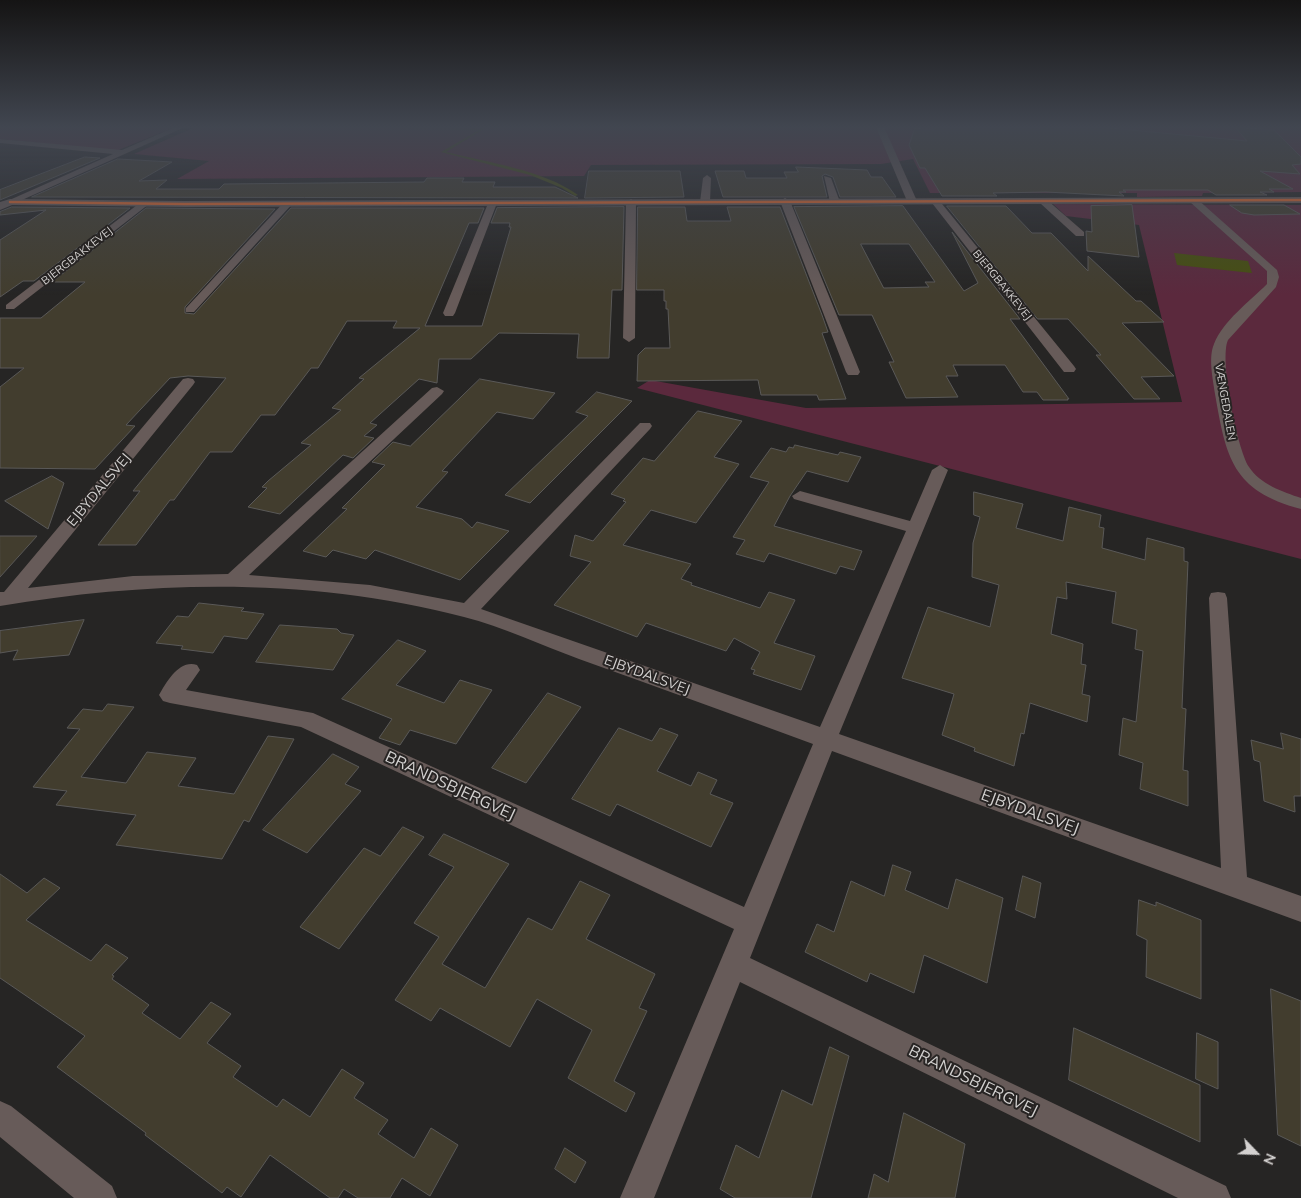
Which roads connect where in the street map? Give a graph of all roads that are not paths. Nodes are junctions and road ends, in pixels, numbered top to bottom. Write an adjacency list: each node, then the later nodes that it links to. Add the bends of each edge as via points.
1 (52, 183): 15 (street)
2 (707, 183): 12 (street)
3 (829, 183): 14 (street)
4 (904, 183): 7 (street)
5 (1193, 200): 6 (street, BJERGBAKKEVEJ); 9 (street, BJERGBAKKEVEJ); 30 (street, VÆNGEDALEN, via 1272,270 1272,285 1219,345 1217,363 1234,452 1242,469 1276,495)
6 (1301, 200)
7 (912, 201): 8 (street, BJERGBAKKEVEJ); 14 (street, BJERGBAKKEVEJ)
8 (935, 201): 9 (street, BJERGBAKKEVEJ); 23 (street, BJERGBAKKEVEJ)
9 (1043, 201): 18 (street)
10 (492, 202): 11 (street, BJERGBAKKEVEJ); 17 (street, BJERGBAKKEVEJ); 21 (street)
11 (631, 202): 12 (street, BJERGBAKKEVEJ); 22 (street)
12 (705, 202): 13 (street, BJERGBAKKEVEJ)
13 (785, 202): 14 (street, BJERGBAKKEVEJ); 24 (street)
14 (835, 202)
15 (5, 204): 16 (street, BJERGBAKKEVEJ)
16 (144, 204): 17 (street, BJERGBAKKEVEJ); 19 (street, BJERGBAKKEVEJ)
17 (288, 204): 20 (street)
18 (1080, 234)
19 (10, 307)
20 (190, 310)
21 (449, 313)
22 (629, 338)
23 (1069, 369)
24 (853, 372)
25 (188, 382): 33 (street, EJBYDALSVEJ)
26 (437, 391): 32 (street)
27 (644, 426): 35 (street)
28 (940, 470): 31 (street)
29 (800, 496): 31 (street)
30 (1301, 504)
31 (915, 528): 37 (street)
32 (233, 580): 33 (street, EJBYDALSVEJ, via 151,580); 35 (street, EJBYDALSVEJ, via 357,590)
33 (5, 598)
34 (1218, 598): 38 (street)
35 (468, 611): 37 (street, EJBYDALSVEJ)
36 (190, 670): 40 (street, BRANDSBJERGVEJ, via 170,695 305,719)
37 (826, 739): 38 (street, EJBYDALSVEJ); 40 (street)
38 (1235, 886): 39 (street, EJBYDALSVEJ)
39 (1301, 909)
40 (750, 924): 41 (street)
41 (733, 964): 44 (street); 45 (street, BRANDSBJERGVEJ)
42 (0, 1117): 43 (street)
43 (100, 1198)
44 (637, 1198)
45 (1214, 1198)

